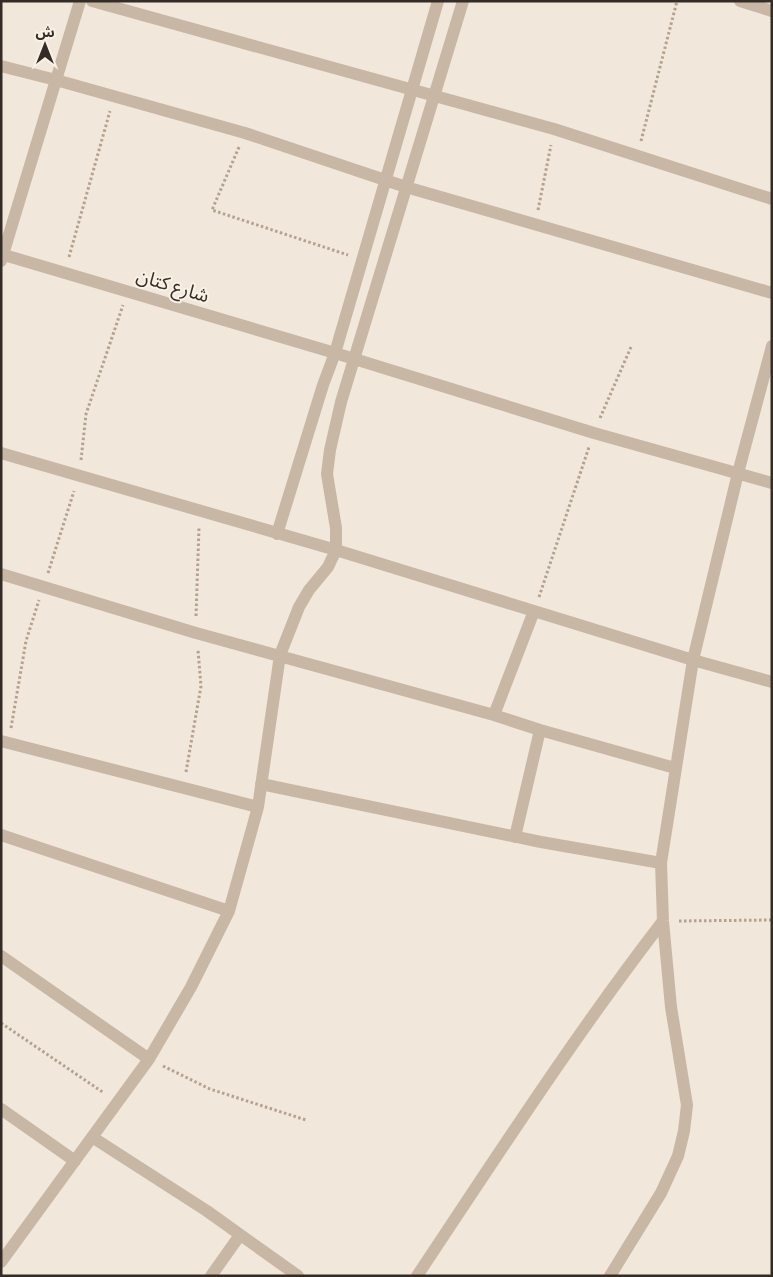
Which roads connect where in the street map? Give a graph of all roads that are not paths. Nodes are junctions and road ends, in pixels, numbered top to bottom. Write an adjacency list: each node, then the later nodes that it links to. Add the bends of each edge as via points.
1 (80, 1): 8 (street)
2 (92, 1): 9 (street)
3 (438, 1): 9 (street)
4 (463, 1): 10 (street)
5 (740, 1): 6 (street)
6 (772, 11)
7 (1, 66): 8 (street)
8 (56, 80): 11 (street, via 245,133); 14 (street)
9 (411, 90): 10 (street); 11 (street)
10 (434, 97): 12 (street); 13 (street, via 554,129)
11 (386, 180): 12 (street); 17 (street)
12 (406, 187): 15 (street); 18 (street)
13 (772, 199)
14 (2, 256): 17 (street, شارع كتان)
15 (772, 293)
16 (772, 346): 20 (street)
17 (335, 353): 18 (street, شارع كتان); 22 (street)
18 (354, 359): 20 (street, شارع كتان, via 594,433); 23 (street, via 336,424 327,474 336,528)
19 (1, 452): 22 (street)
20 (738, 473): 21 (street, شارع كتان); 27 (street)
21 (772, 483)
22 (277, 534): 23 (street)
23 (336, 550): 25 (street); 26 (street, via 328,567 298,607)
24 (1, 574): 26 (street)
25 (534, 611): 27 (street); 29 (street)
26 (280, 656): 29 (street); 33 (street)
27 (692, 660): 28 (street); 32 (street)
28 (772, 682)
29 (494, 715): 30 (street)
30 (540, 730): 32 (street); 36 (street)
31 (5, 742): 34 (street)
32 (675, 768): 37 (street)
33 (261, 784): 34 (street); 36 (street)
34 (258, 807): 38 (street)
35 (1, 835): 38 (street)
36 (515, 837): 37 (street)
37 (661, 863): 39 (street)
38 (229, 911): 41 (street, via 191,987)
39 (663, 921): 50 (street, via 553,1072); 51 (street, via 671,1008 687,1105 684,1131 678,1156 661,1193)
40 (1, 956): 41 (street)
41 (149, 1059): 43 (street)
42 (1, 1109): 44 (street)
43 (92, 1137): 44 (street); 45 (street)
44 (75, 1161): 46 (street)
45 (240, 1235): 48 (street); 49 (street)
46 (6, 1245): 47 (street)
47 (1, 1262)
48 (211, 1276)
49 (298, 1276)
50 (417, 1276)
51 (610, 1276)

